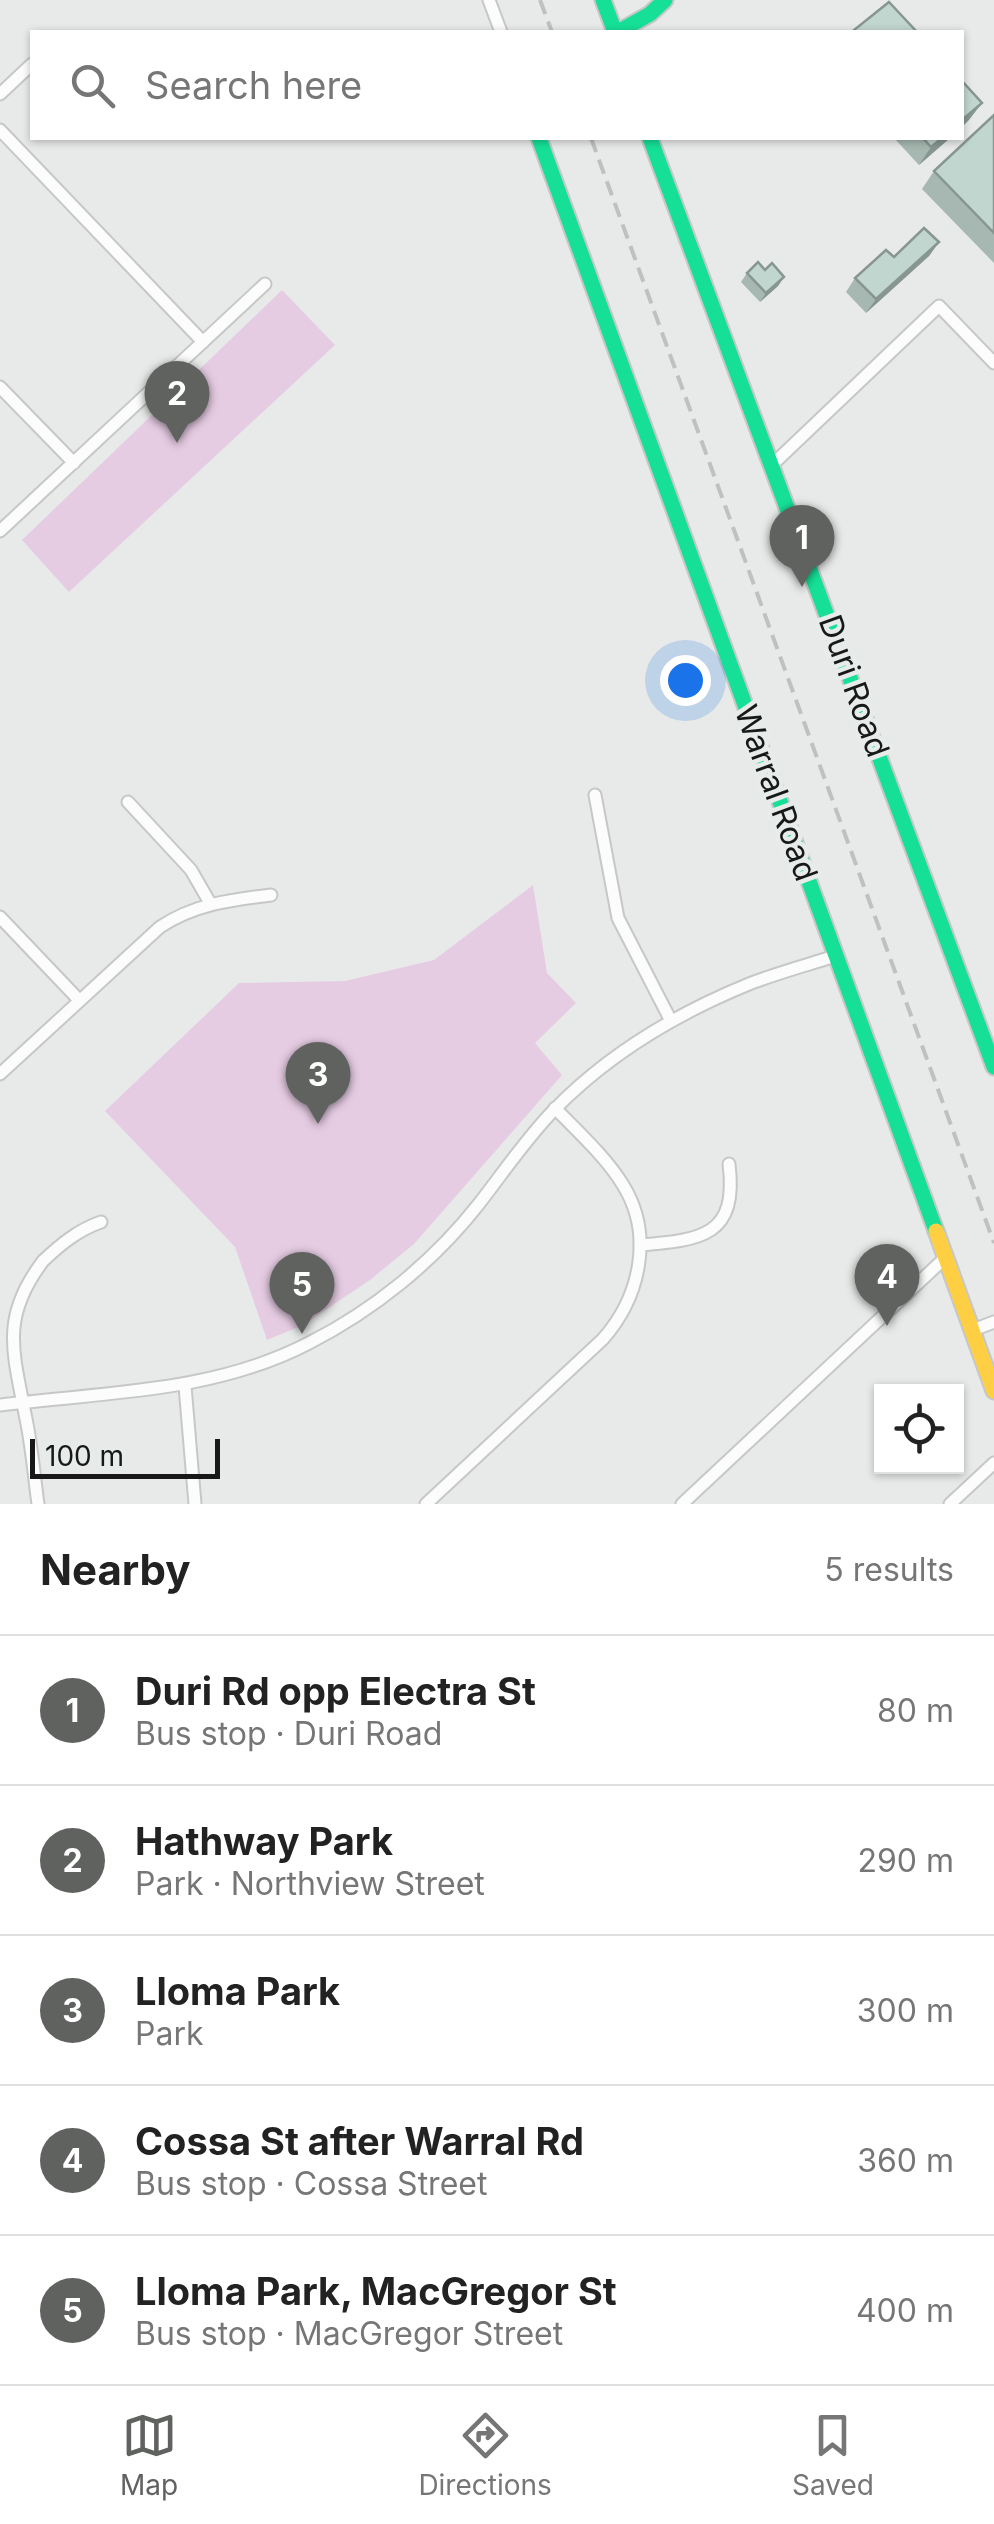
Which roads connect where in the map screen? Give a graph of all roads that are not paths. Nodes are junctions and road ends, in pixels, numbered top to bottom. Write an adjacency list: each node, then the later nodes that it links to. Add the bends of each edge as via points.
1 (489, 0): 4 (street)
2 (604, 0): 5 (street)
3 (665, 0): 6 (street)
4 (500, 30)
5 (616, 30)
6 (621, 30)
7 (30, 66): 8 (street)
8 (0, 94)
9 (0, 130): 13 (street)
10 (541, 140): 24 (street, Warral Road)
11 (651, 140): 17 (street, Duri Road)
12 (265, 284): 13 (street)
13 (203, 342): 16 (street)
14 (994, 363): 17 (street, via 939,306)
15 (0, 387): 16 (street)
16 (74, 462): 18 (street)
17 (772, 465): 27 (street, Duri Road)
18 (0, 531)
19 (595, 795): 26 (street, via 618,918)
20 (128, 802): 22 (street, via 191,870)
21 (271, 895): 22 (street)
22 (210, 903): 25 (street, via 160,927)
23 (0, 917): 25 (street)
24 (835, 956): 26 (street, via 749,984); 33 (street, Warral Road)
25 (80, 1000): 28 (street)
26 (671, 1022): 29 (street, via 611,1060)
27 (994, 1067)
28 (0, 1074)
29 (555, 1108): 32 (street, via 621,1181 634,1207); 36 (street, via 427,1260 366,1311 292,1350)
30 (729, 1164): 32 (street, via 731,1203 720,1224 686,1240)
31 (101, 1222): 38 (street, via 51,1253 10,1303 7,1342)
32 (640, 1245): 43 (street, via 634,1291 615,1324)
33 (946, 1258): 35 (street, Warral Road); 44 (street)
34 (994, 1322): 35 (street)
35 (972, 1330): 37 (street, Warral Road)
36 (185, 1386): 38 (street); 42 (street)
37 (994, 1392)
38 (22, 1402): 39 (street); 41 (street)
39 (0, 1405)
40 (994, 1463): 45 (street)
41 (38, 1504)
42 (195, 1504)
43 (426, 1504)
44 (682, 1504)
45 (950, 1504)

